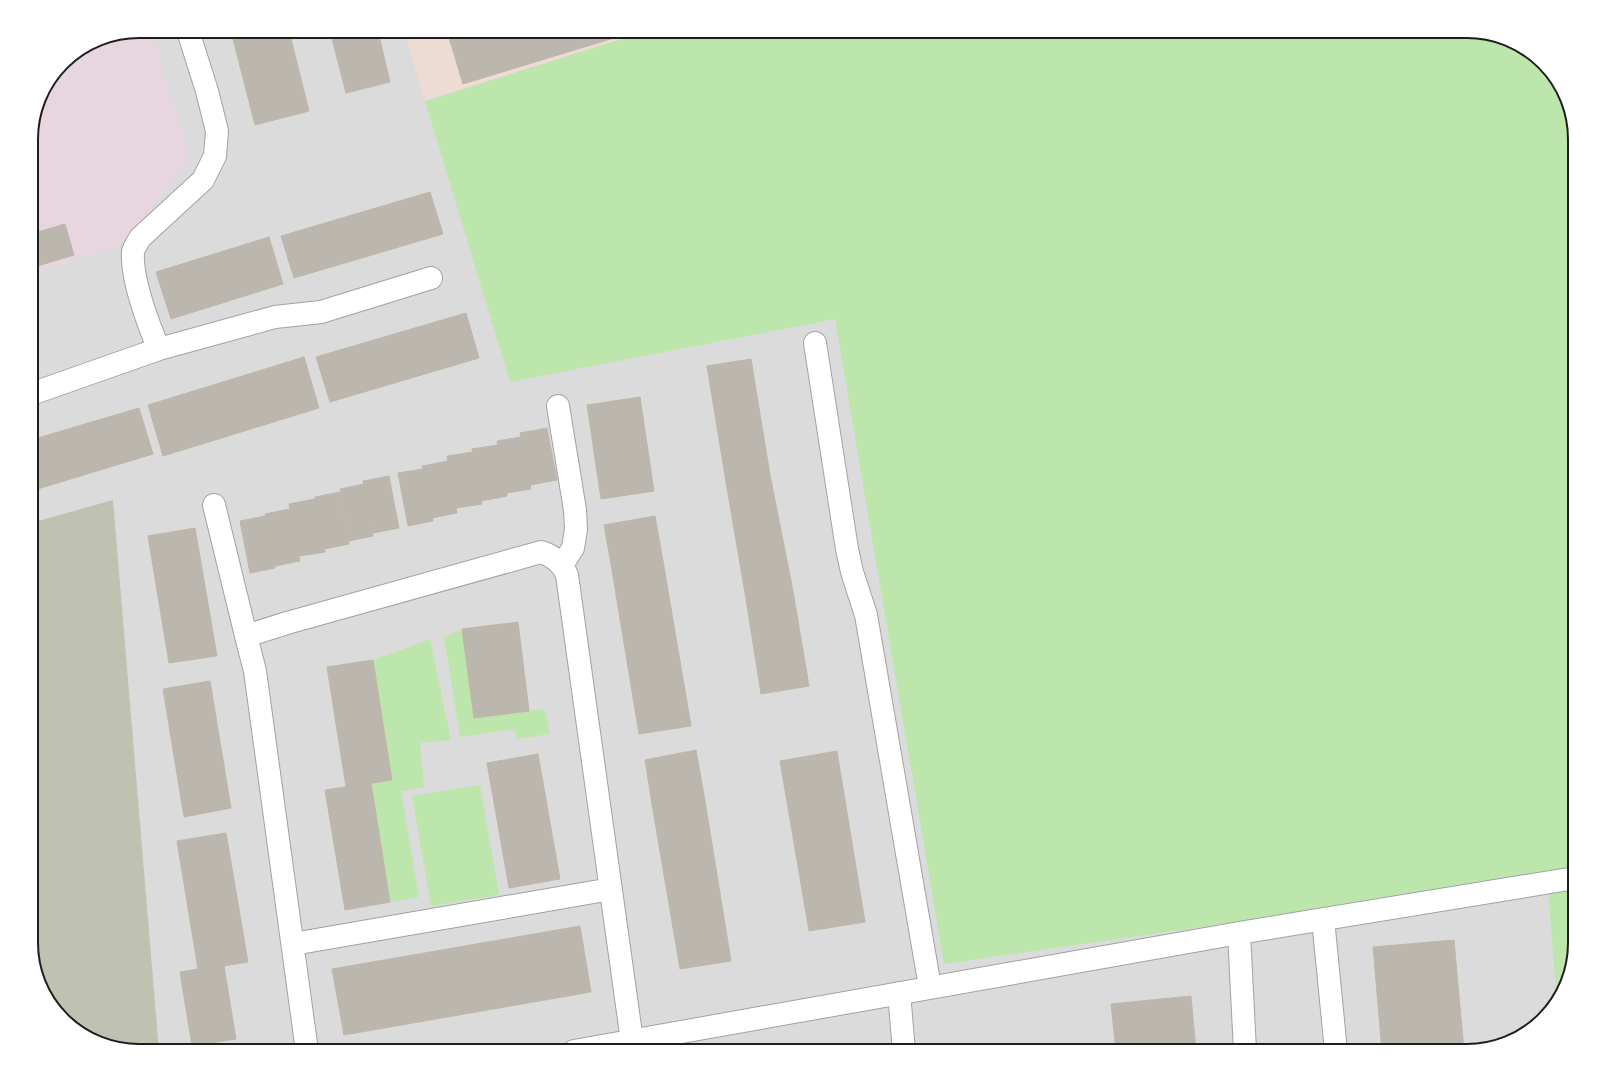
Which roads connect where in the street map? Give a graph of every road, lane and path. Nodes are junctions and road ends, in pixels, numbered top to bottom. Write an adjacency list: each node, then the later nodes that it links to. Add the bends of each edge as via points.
1 (190, 38): 4 (street, via 208,91 217,131 214,156 203,180 140,238 133,250 134,270 150,329)
2 (431, 278): 4 (street, via 321,312 275,317)
3 (815, 343): 15 (street, via 847,549 866,615)
4 (159, 349): 5 (street)
5 (38, 392)
6 (558, 406): 8 (street, via 576,529 573,548)
7 (214, 505): 9 (street)
8 (562, 565): 9 (street, via 550,555 541,552); 11 (street, via 567,575)
9 (246, 636): 14 (street, via 255,671)
10 (1568, 879): 12 (street)
11 (611, 889): 14 (street); 17 (street)
12 (1323, 919): 13 (street); 22 (street)
13 (1239, 933): 15 (street); 21 (street)
14 (293, 944): 18 (street)
15 (930, 987): 16 (street)
16 (900, 993): 17 (street); 20 (street)
17 (632, 1041): 19 (street)
18 (306, 1044)
19 (615, 1044)
20 (904, 1044)
21 (1244, 1044)
22 (1335, 1044)

